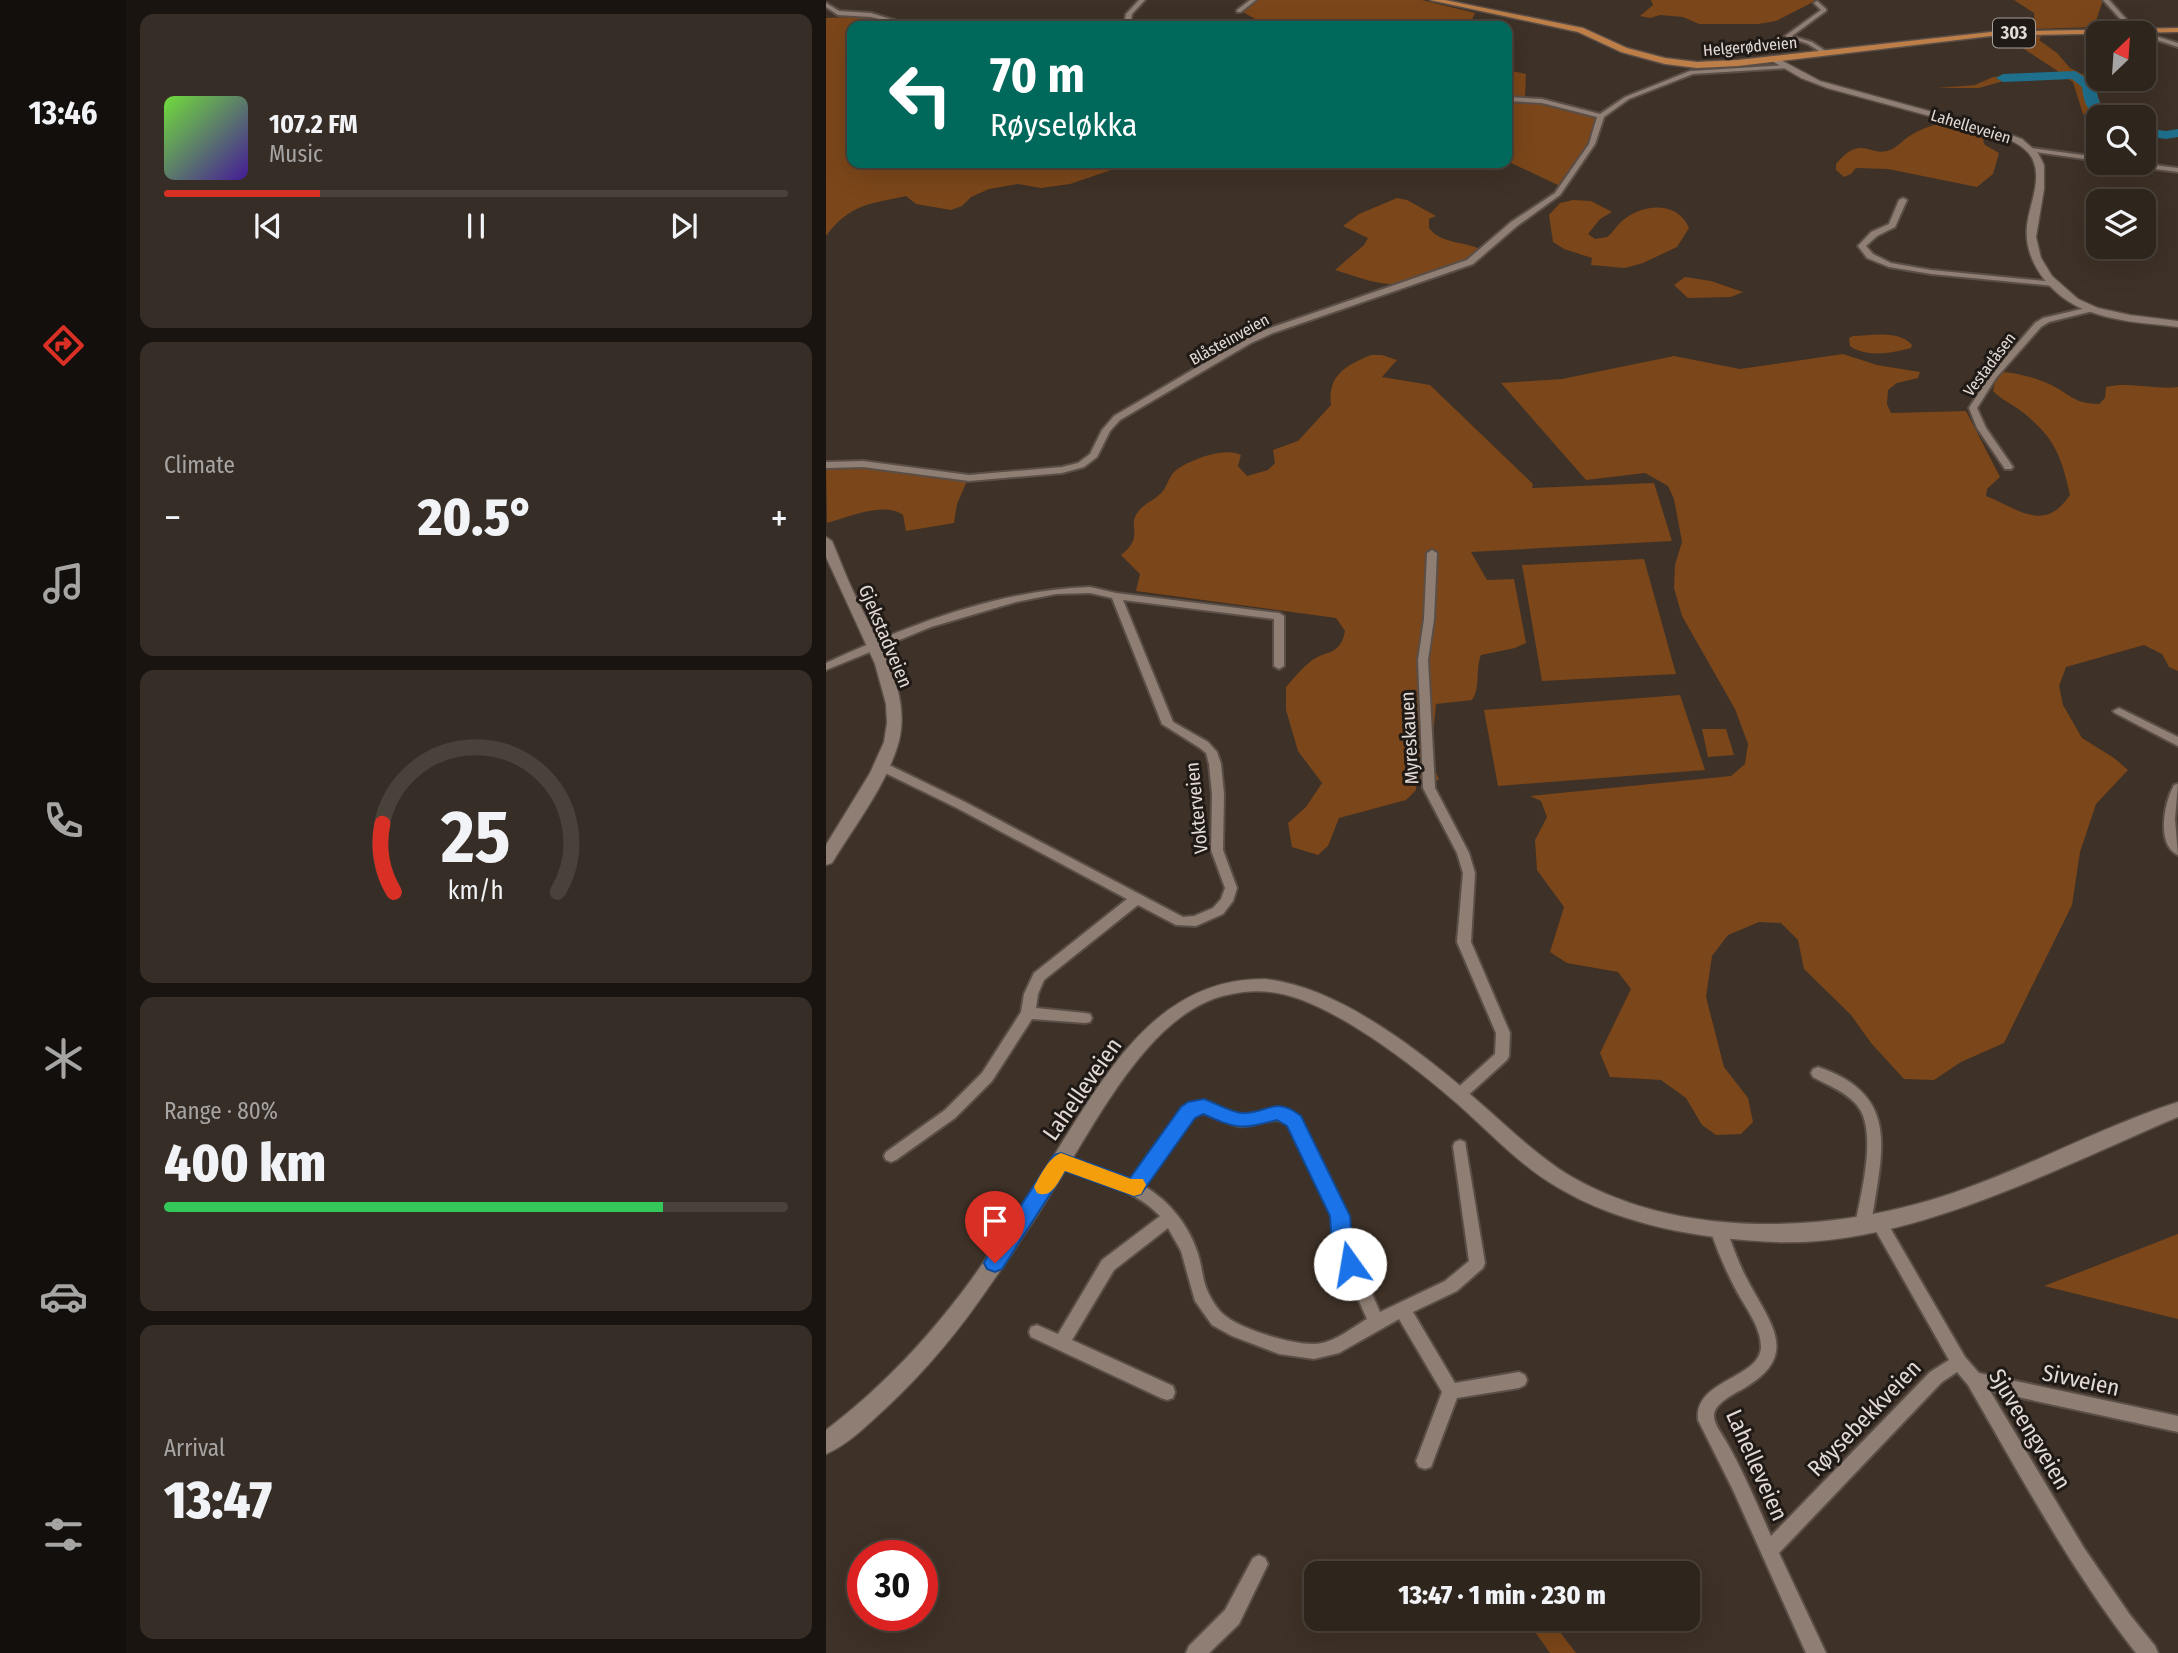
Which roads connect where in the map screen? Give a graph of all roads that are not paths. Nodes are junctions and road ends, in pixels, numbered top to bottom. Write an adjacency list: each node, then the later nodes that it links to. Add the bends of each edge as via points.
1 (1142, 0): 9 (street)
2 (1253, 0): 7 (street)
3 (1434, 0): 17 (main road, Helgerødveien / 303, via 1580,30 1624,50 1665,61 1711,65)
4 (2106, 0): 10 (street)
5 (1816, 3): 16 (street, Helgerødveien, via 1824,10 1787,36)
6 (826, 5): 8 (street, via 838,13)
7 (1239, 11)
8 (892, 21)
9 (1128, 21)
10 (2127, 21)
11 (2178, 30): 12 (main road, Helgerødveien / 303)
12 (2156, 32)
13 (2086, 33): 16 (main road, Helgerødveien / 303, via 1991,34)
14 (2156, 38): 15 (street, Helgerødveien)
15 (2178, 45)
16 (1825, 53): 17 (main road, Helgerødveien / 303)
17 (1776, 59): 18 (street, Lahelleveien)
18 (1786, 67): 20 (street, via 1684,74 1627,98); 21 (street, Lahelleveien, via 1823,86 2000,134)
19 (1512, 99): 20 (street, via 1542,101)
20 (1601, 116): 29 (street, Blåsteinveien, via 1592,144 1558,194 1470,262 1248,341 1117,418 1094,455 1081,465 970,478 863,464)
21 (2031, 150): 22 (street); 26 (street, Lahelleveien, via 2039,162 2032,243)
22 (2086, 157)
23 (2156, 167): 24 (street)
24 (2178, 170)
25 (1903, 200): 26 (street, via 1892,225 1862,246 1878,260 1931,272)
26 (2054, 284): 27 (street, Lahelleveien)
27 (2090, 309): 28 (street, Lahelleveien); 30 (street, Vestadåsen, via 2038,325 1973,408 1976,422)
28 (2178, 324)
29 (826, 465)
30 (2008, 467)
31 (826, 541): 33 (street, Gjekstadveien)
32 (1433, 553): 48 (street, Myreskauen, via 1423,660 1429,788 1469,873 1464,942 1504,1045 1502,1056)
33 (830, 563): 35 (street, Gjekstadveien)
34 (1116, 596): 35 (street, via 1076,590 1006,599); 36 (street, via 1279,616); 44 (street, Vokterveien, via 1168,724 1210,752 1215,764 1217,850 1231,888 1218,911 1196,921 1181,922)
35 (874, 645): 37 (street); 40 (street, Gjekstadveien, via 893,703 892,740)
36 (1279, 666)
37 (826, 667)
38 (2119, 711): 39 (street)
39 (2178, 742)
40 (881, 766): 43 (street, Gjekstadveien); 44 (street, Vokterveien)
41 (2178, 788): 42 (street, via 2170,801 2168,820)
42 (2178, 851)
43 (826, 859)
44 (1136, 899): 45 (street, via 1039,977)
45 (1028, 1013): 46 (street); 51 (street, via 966,1101)
46 (1085, 1018)
47 (1818, 1073): 55 (street, via 1864,1102 1871,1117 1875,1146)
48 (1458, 1095): 52 (street, Lahelleveien, via 1376,1034 1324,1004 1283,988 1240,987 1196,1000 1158,1031 1117,1074); 56 (street, Lahelleveien, via 1564,1182 1630,1209)
49 (2178, 1109): 55 (street, Lahelleveien, via 1969,1195)
50 (1460, 1146): 57 (street, via 1477,1263 1451,1286)
51 (891, 1156)
52 (1061, 1161): 53 (street); 67 (street, Lahelleveien, via 995,1263 926,1356 863,1417)
53 (1134, 1188): 54 (street); 58 (street, via 1195,1107 1236,1120 1285,1114 1294,1121 1340,1216 1342,1245)
54 (1170, 1217): 58 (street, via 1189,1250 1201,1296 1218,1320 1238,1331 1279,1347 1314,1352 1333,1348); 60 (street, via 1108,1265)
55 (1871, 1225): 56 (street, Lahelleveien, via 1778,1234); 61 (street, Sjuveengveien)
56 (1718, 1229): 69 (street, Lahelleveien, via 1728,1258 1768,1333 1769,1354 1757,1371 1712,1402 1706,1412 1707,1424)
57 (1402, 1309): 58 (street); 64 (street)
58 (1376, 1322)
59 (1037, 1332): 60 (street)
60 (1062, 1342): 65 (street)
61 (1959, 1362): 63 (street, Sjuveengveien); 69 (street, Røysebekkveien, via 1936,1377)
62 (1519, 1380): 64 (street)
63 (1974, 1380): 66 (street, Sivveien); 73 (street, Sjuveengveien, via 2077,1554)
64 (1451, 1391): 68 (street)
65 (1167, 1392)
66 (2178, 1424)
67 (826, 1443)
68 (1425, 1461)
69 (1769, 1551): 72 (street)
70 (1259, 1564): 71 (street, via 1232,1617)
71 (1196, 1653)
72 (1816, 1653)
73 (2148, 1653)

